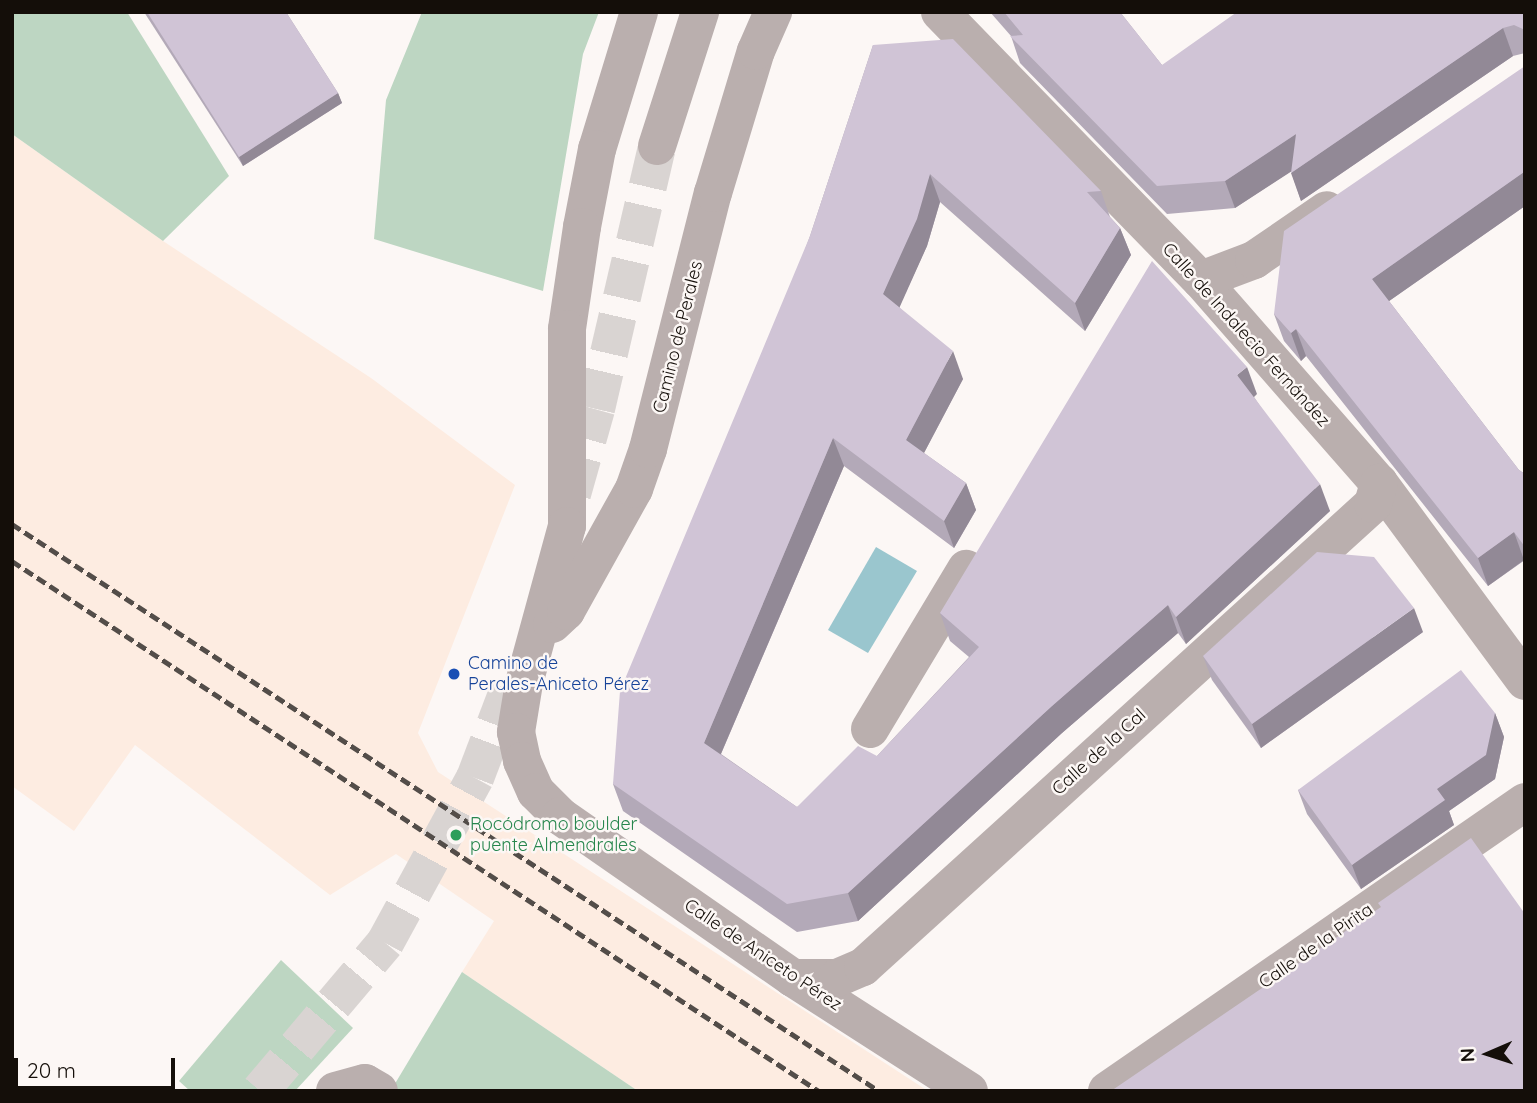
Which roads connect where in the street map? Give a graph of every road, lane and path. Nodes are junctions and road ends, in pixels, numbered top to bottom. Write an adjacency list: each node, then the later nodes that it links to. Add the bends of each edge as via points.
1 (639, 12): 12 (street, via 597,149 582,227 567,329 567,526)
2 (700, 12): 5 (street)
3 (774, 12): 12 (street, Camino de Perales, via 756,51 713,193 669,377 634,489 566,611)
4 (940, 12): 7 (street, Calle de Indalecio Fernández)
5 (657, 146)
6 (1356, 190): 9 (street, via 1254,260)
7 (1163, 244): 8 (street); 9 (street, Calle de Indalecio Fernández)
8 (1142, 280)
9 (1201, 280): 10 (street, Calle de Indalecio Fernández)
10 (1379, 483): 13 (street, Calle de Indalecio Fernández); 16 (street, Calle de la Cal, via 1373,504 863,967 836,978)
11 (984, 540): 14 (street)
12 (536, 639): 16 (street, Calle de Aniceto Pérez, via 516,733 536,792 560,816)
13 (1525, 681)
14 (870, 729)
15 (1525, 802): 18 (street, Calle de la Pirita)
16 (793, 978): 17 (street, Calle de Aniceto Pérez)
17 (969, 1091)
18 (1107, 1091)

